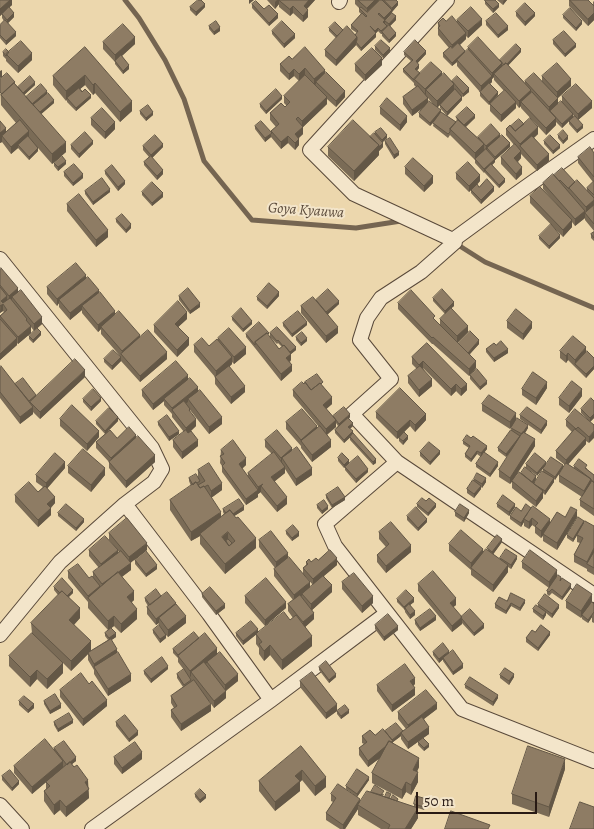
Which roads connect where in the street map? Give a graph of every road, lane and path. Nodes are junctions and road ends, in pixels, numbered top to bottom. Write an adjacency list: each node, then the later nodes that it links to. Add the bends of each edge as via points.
1 (448, 0): 3 (street, via 310,150 354,194)
2 (594, 139): 3 (street)
3 (453, 240): 5 (street, via 455,242 421,272 381,298 367,318 360,340 391,379 352,414)
4 (0, 259): 6 (street, via 152,448 162,468 154,482)
5 (397, 462): 7 (street); 8 (street, via 325,524 335,546)
6 (125, 504): 9 (street, via 60,562); 10 (street)
7 (594, 595)
8 (386, 613): 10 (street); 11 (street, via 462,709)
9 (0, 635)
10 (271, 700): 14 (street)
11 (594, 761)
12 (0, 805): 13 (street)
13 (22, 829)
14 (92, 829)

